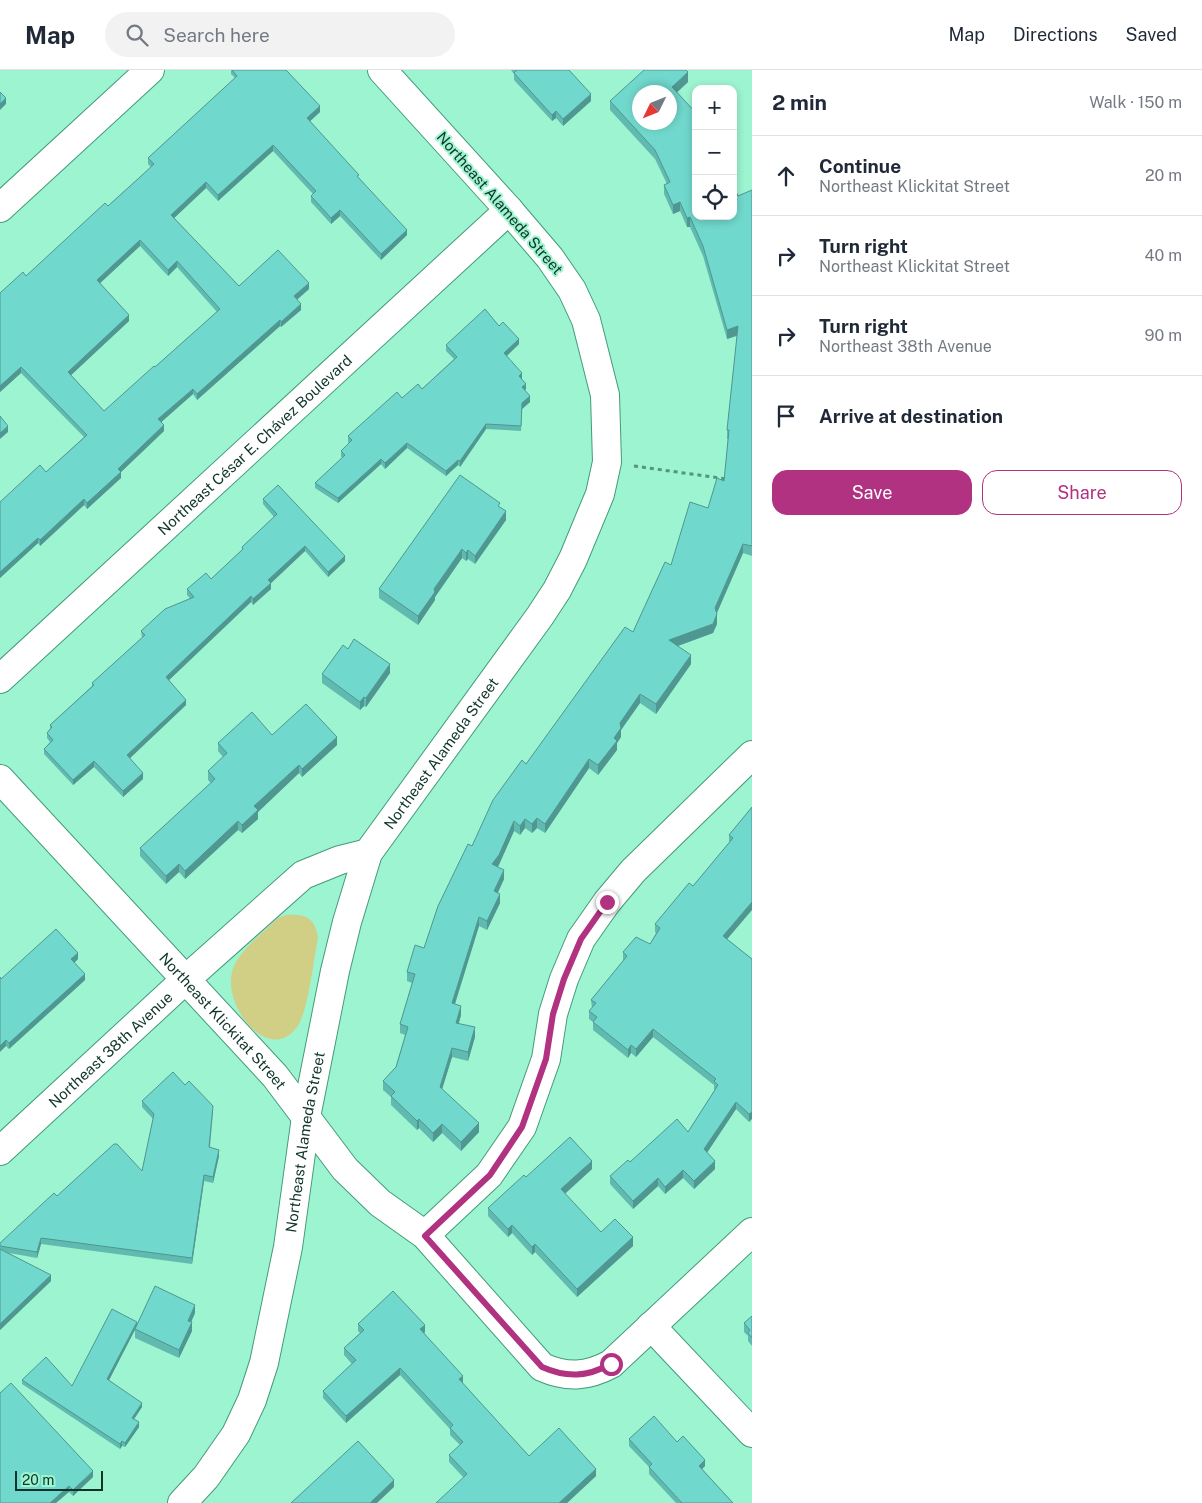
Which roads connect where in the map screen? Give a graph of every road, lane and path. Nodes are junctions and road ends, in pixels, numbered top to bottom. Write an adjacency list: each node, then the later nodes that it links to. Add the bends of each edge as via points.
1 (150, 70): 3 (street)
2 (382, 70): 4 (street, Northeast Alameda Street)
3 (0, 208)
4 (509, 210): 5 (street, Northeast Alameda Street, via 550,258 572,290 586,320 605,394); 7 (street, Northeast César E. Chávez Boulevard)
5 (607, 462): 6 (path); 10 (street, Northeast Alameda Street, via 600,494 557,590)
6 (733, 480)
7 (0, 679)
8 (752, 755): 15 (street, via 634,871 581,939 561,988 546,1059 522,1127 490,1175)
9 (0, 779): 11 (street, Northeast Klickitat Street)
10 (368, 853): 11 (street, Northeast 38th Avenue, via 303,875); 12 (street, Northeast Alameda Street, via 335,971)
11 (185, 980): 12 (street, Northeast Klickitat Street, via 275,1076); 13 (street, Northeast 38th Avenue)
12 (306, 1117): 15 (street, Northeast Klickitat Street, via 345,1169 380,1203); 18 (street, Northeast Alameda Street, via 288,1247 264,1363 236,1434)
13 (0, 1151)
14 (752, 1232): 16 (street, Northeast Klickitat Street)
15 (425, 1236): 16 (street, Northeast Klickitat Street, via 542,1367 573,1375 596,1372 618,1358)
16 (651, 1326): 17 (street)
17 (752, 1433)
18 (182, 1503)

